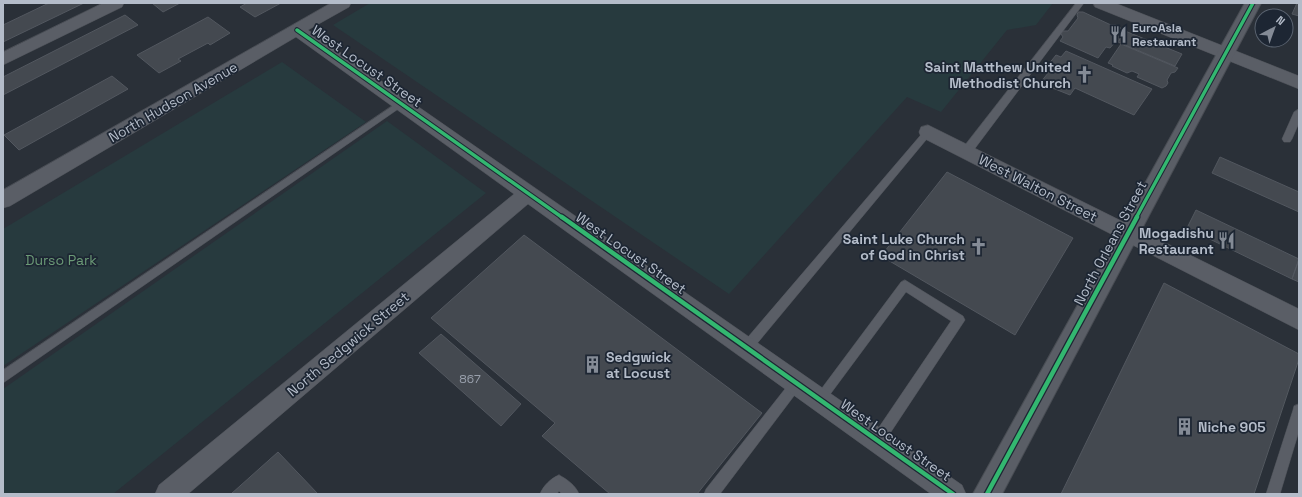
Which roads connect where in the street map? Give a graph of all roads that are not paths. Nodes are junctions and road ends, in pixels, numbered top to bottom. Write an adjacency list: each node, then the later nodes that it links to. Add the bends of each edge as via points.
1 (116, 3): 8 (street)
2 (343, 3): 6 (street, North Hudson Avenue)
3 (1080, 3): 14 (lane)
4 (1101, 3): 7 (street)
5 (1253, 3): 7 (street, North Orleans Street)
6 (297, 30): 10 (street, West Locust Street); 16 (street, North Hudson Avenue)
7 (1226, 53): 9 (street); 17 (street, North Orleans Street)
8 (3, 59)
9 (1299, 83)
10 (401, 104): 15 (street, West Locust Street); 20 (lane)
11 (1299, 112): 13 (lane)
12 (928, 132): 14 (street, West Walton Street); 19 (lane)
13 (1287, 139)
14 (966, 152): 17 (street, West Walton Street)
15 (528, 194): 19 (street, West Locust Street); 25 (street, North Sedgwick Street)
16 (4, 198)
17 (1128, 234): 18 (street, West Walton Street); 30 (street, North Orleans Street)
18 (1299, 320)
19 (746, 348): 21 (street, West Locust Street)
20 (3, 376)
21 (796, 384): 22 (street, West Locust Street); 28 (lane)
22 (819, 400): 24 (street, West Locust Street); 24 (lane, via 905,286 959,320)
23 (1299, 410): 31 (lane)
24 (878, 440): 29 (street, West Locust Street)
25 (168, 494)
26 (547, 494): 27 (lane, via 558,482)
27 (572, 494)
28 (711, 494)
29 (953, 494)
30 (987, 494)
31 (1273, 494)

